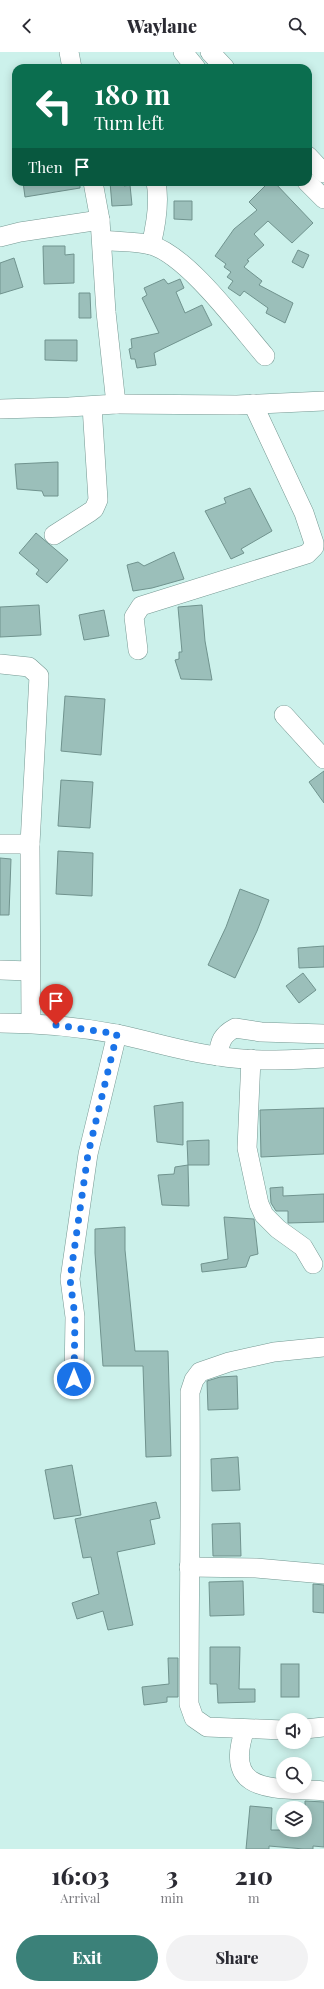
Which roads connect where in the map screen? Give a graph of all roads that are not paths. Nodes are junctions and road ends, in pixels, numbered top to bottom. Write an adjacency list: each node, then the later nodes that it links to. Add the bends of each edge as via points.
1 (69, 52): 4 (street)
2 (183, 52): 5 (street)
3 (210, 52): 6 (street)
4 (71, 64)
5 (193, 64)
6 (221, 64)
7 (312, 160): 8 (street)
8 (324, 173)
9 (94, 186): 13 (street)
10 (156, 186): 16 (street, via 157,222)
11 (311, 186): 12 (street)
12 (324, 199)
13 (100, 220): 14 (street); 15 (street)
14 (0, 237)
15 (102, 240): 16 (street); 19 (street, via 106,312)
16 (151, 246): 17 (street, via 174,257 208,290)
17 (265, 356)
18 (324, 401): 20 (street)
19 (116, 404): 20 (street); 21 (street)
20 (253, 404): 24 (street, via 304,513 314,547 307,554 141,606 134,617)
21 (92, 406): 22 (street); 23 (street, via 98,500 94,509)
22 (0, 409)
23 (54, 535)
24 (138, 650)
25 (0, 664): 29 (street, via 29,667 39,676)
26 (284, 715): 27 (street)
27 (324, 759)
28 (0, 844): 29 (street)
29 (30, 844): 31 (street)
30 (0, 970): 31 (street)
31 (30, 971): 33 (street)
32 (0, 1023): 33 (street)
33 (31, 1023): 34 (street)
34 (117, 1034): 36 (street); 41 (street, via 88,1154 70,1279 75,1317)
35 (324, 1034): 36 (street, via 261,1032 235,1028 225,1034 220,1042)
36 (218, 1056): 38 (street)
37 (324, 1058): 38 (street)
38 (251, 1059): 39 (street, via 247,1148 259,1204 264,1215 278,1229 302,1246)
39 (313, 1264)
40 (324, 1347): 42 (street, via 274,1352 229,1362 200,1372 194,1380 190,1392)
41 (74, 1379)
42 (189, 1567): 43 (street, via 256,1568); 46 (street, via 189,1704 194,1718 207,1727)
43 (324, 1574)
44 (324, 1727): 45 (street)
45 (312, 1728)
46 (245, 1729): 47 (street); 48 (street, via 239,1746 240,1763 246,1778 258,1786)
47 (276, 1730)
48 (324, 1791)

